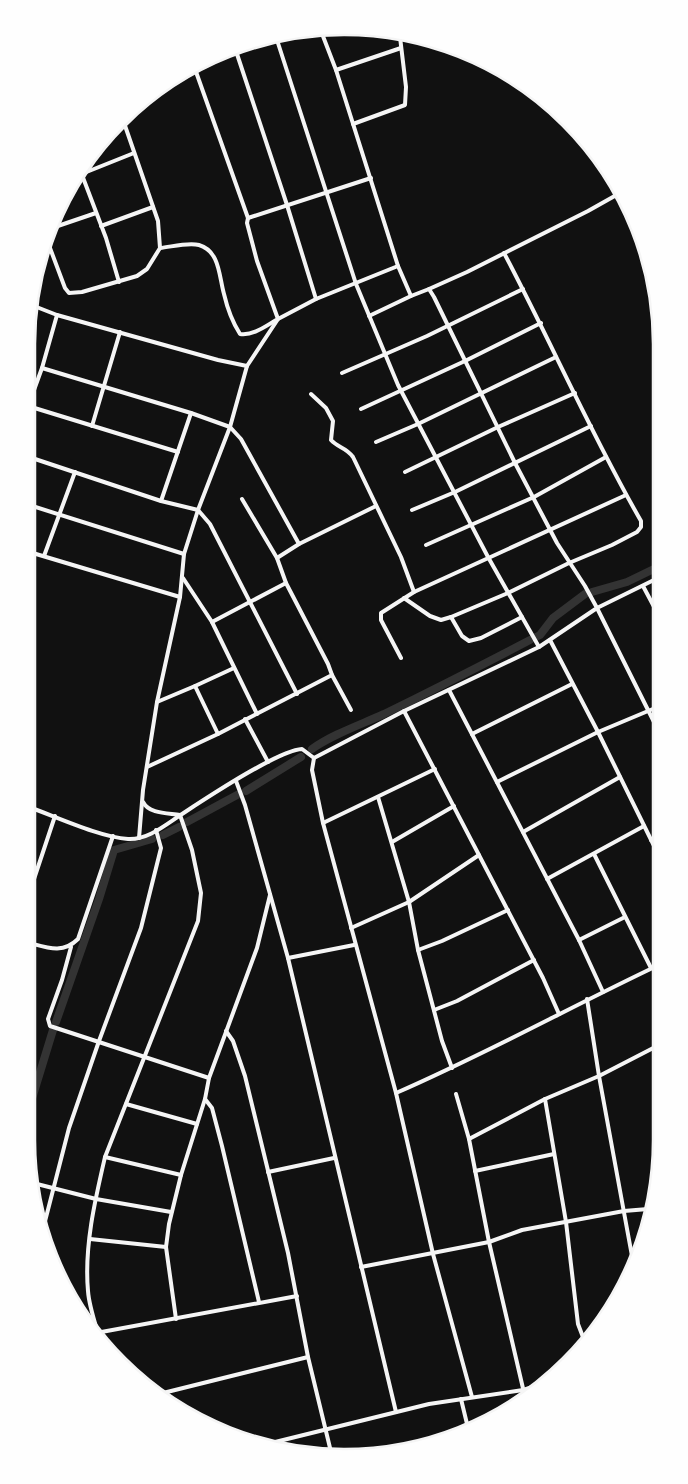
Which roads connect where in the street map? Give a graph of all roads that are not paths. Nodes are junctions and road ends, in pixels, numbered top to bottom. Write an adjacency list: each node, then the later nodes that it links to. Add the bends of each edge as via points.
1 (323, 36): 6 (street)
2 (400, 40): 4 (street)
3 (278, 43): 14 (street)
4 (401, 48): 6 (street); 8 (street, via 405,105)
5 (237, 54): 16 (street)
6 (336, 70): 8 (street)
7 (195, 73): 19 (street)
8 (353, 124): 13 (street)
9 (125, 127): 10 (street)
10 (134, 153): 11 (street); 17 (street)
11 (87, 172)
12 (84, 177): 18 (street)
13 (371, 178): 14 (street); 25 (street)
14 (327, 194): 16 (street); 27 (street)
15 (615, 195): 24 (street)
16 (287, 205): 19 (street); 31 (street)
17 (153, 207): 21 (street); 23 (street, via 158,221)
18 (96, 213): 20 (street); 21 (street)
19 (248, 218): 35 (street, via 257,261)
20 (59, 226)
21 (101, 226): 26 (street)
22 (50, 248): 26 (street, via 69,294)
23 (160, 248): 26 (street, via 147,270); 35 (street, via 196,244 212,254 224,296 240,334 246,335)
24 (504, 253): 28 (street); 29 (street)
25 (398, 266): 27 (street); 30 (street)
26 (119, 282)
27 (356, 284): 31 (street); 34 (street)
28 (429, 289): 30 (street); 37 (street)
29 (523, 289): 36 (street); 37 (street)
30 (411, 296): 34 (street)
31 (316, 299): 35 (street)
32 (38, 307): 33 (street)
33 (57, 315): 38 (street); 43 (street)
34 (369, 316): 39 (street)
35 (278, 319): 42 (street)
36 (541, 324): 40 (street); 41 (street)
37 (449, 325): 39 (street); 41 (street)
38 (120, 332): 42 (street); 46 (street)
39 (386, 355): 44 (street); 47 (street)
40 (556, 357): 48 (street); 49 (street)
41 (465, 361): 47 (street); 48 (street)
42 (247, 366): 58 (street)
43 (42, 368): 45 (street); 46 (street)
44 (342, 373)
45 (35, 387)
46 (104, 387): 53 (street); 55 (street)
47 (401, 390): 52 (street); 54 (street)
48 (482, 393): 54 (street); 57 (street)
49 (575, 393): 56 (street); 57 (street)
50 (311, 394): 72 (street, via 326,408 333,421 332,440 353,457)
51 (35, 408): 55 (street)
52 (361, 409)
53 (191, 413): 58 (street); 60 (street)
54 (418, 424): 59 (street); 62 (street)
55 (92, 426): 60 (street)
56 (591, 426): 61 (street); 64 (street)
57 (498, 427): 62 (street); 64 (street)
58 (230, 428): 74 (street); 79 (street, via 241,439)
59 (376, 442)
60 (178, 452): 71 (street)
61 (606, 457): 68 (street); 69 (street)
62 (437, 458): 66 (street); 67 (street)
63 (35, 459): 65 (street)
64 (515, 463): 67 (street); 69 (street)
65 (75, 472): 71 (street); 76 (street)
66 (405, 472)
67 (455, 492): 75 (street); 77 (street)
68 (626, 495): 78 (street); 86 (street, via 641,521 639,530)
69 (534, 497): 77 (street); 78 (street)
70 (242, 499): 85 (street)
71 (161, 501): 74 (street)
72 (376, 506): 79 (street); 91 (street)
73 (35, 507): 76 (street)
74 (198, 510): 82 (street); 95 (street, via 210,524)
75 (412, 510)
76 (59, 514): 82 (street); 83 (street)
77 (472, 526): 80 (street); 84 (street)
78 (551, 530): 84 (street); 86 (street)
79 (299, 544): 85 (street)
80 (426, 545)
81 (35, 553): 83 (street)
82 (184, 554): 87 (street)
83 (44, 556): 93 (street)
84 (488, 557): 91 (street); 92 (street)
85 (277, 558): 89 (street)
86 (569, 563): 92 (street); 97 (street)
87 (183, 578): 93 (street); 100 (street)
88 (653, 581): 90 (street)
89 (286, 583): 95 (street); 105 (street)
90 (643, 586): 96 (street); 97 (street)
91 (414, 592): 94 (street)
92 (508, 593): 98 (street); 99 (street)
93 (180, 597): 110 (street)
94 (404, 598): 98 (street, via 430,616 440,620); 103 (street, via 381,613 381,620)
95 (250, 601): 100 (street); 109 (street)
96 (653, 605)
97 (597, 608): 101 (street); 114 (street)
98 (451, 617): 99 (street, via 462,636 469,641)
99 (522, 617): 102 (street)
100 (212, 622): 104 (street)
101 (550, 640): 102 (street); 106 (street)
102 (539, 647): 108 (street)
103 (401, 658)
104 (234, 668): 107 (street); 115 (street)
105 (332, 675): 109 (street); 111 (street)
106 (572, 684): 118 (street); 120 (street)
107 (195, 686): 110 (street); 119 (street)
108 (449, 690): 113 (street); 120 (street)
109 (297, 694): 115 (street)
110 (157, 702): 123 (street)
111 (351, 710)
112 (653, 710): 114 (street)
113 (404, 711): 121 (street); 124 (street)
114 (649, 712): 117 (street); 118 (street)
115 (257, 714): 116 (street)
116 (245, 720): 119 (street); 122 (street)
117 (653, 720)
118 (598, 732): 125 (street); 127 (street)
119 (218, 734): 123 (street)
120 (472, 734): 127 (street)
121 (314, 758): 122 (street, via 298,749); 134 (street, via 312,770)
122 (268, 762): 126 (street)
123 (147, 767): 129 (street)
124 (435, 769): 128 (street); 130 (street)
125 (620, 777): 135 (street); 137 (street)
126 (236, 781): 132 (street); 147 (street)
127 (497, 782): 137 (street)
128 (378, 797): 134 (street); 141 (street)
129 (142, 800): 132 (street, via 151,809); 139 (street)
130 (454, 806): 141 (street); 143 (street)
131 (35, 809): 133 (street)
132 (180, 815): 136 (street); 167 (street, via 201,893 198,921)
133 (55, 816): 138 (street); 145 (street)
134 (323, 823): 151 (street)
135 (644, 826): 140 (street); 144 (street)
136 (156, 830): 139 (street); 165 (street, via 162,848 141,928)
137 (523, 832): 146 (street)
138 (113, 836): 139 (street); 155 (street, via 78,939)
139 (139, 838)
140 (651, 840): 142 (street)
141 (392, 842): 148 (street)
142 (653, 844)
143 (479, 854): 148 (street); 149 (street)
144 (594, 854): 146 (street); 150 (street)
145 (35, 878)
146 (547, 879): 152 (street)
147 (270, 892): 157 (street); 164 (street, via 256,948)
148 (409, 902): 151 (street); 156 (street)
149 (508, 910): 156 (street); 158 (street)
150 (626, 917): 152 (street); 159 (street)
151 (351, 928): 154 (street)
152 (579, 940): 160 (street)
153 (35, 944): 155 (street, via 59,950)
154 (354, 945): 157 (street); 171 (street)
155 (71, 946): 165 (street, via 48,1022 50,1026)
156 (418, 950): 162 (street)
157 (288, 958): 180 (street)
158 (534, 960): 162 (street); 163 (street)
159 (651, 968): 160 (street)
160 (603, 992): 161 (street)
161 (587, 999): 163 (street); 169 (street)
162 (434, 1010): 168 (street)
163 (559, 1014): 168 (street)
164 (226, 1030): 170 (street); 182 (street, via 233,1041 244,1076)
165 (99, 1041): 167 (street); 185 (street)
166 (653, 1048): 169 (street)
167 (145, 1057): 170 (street); 175 (street)
168 (452, 1068): 171 (street)
169 (599, 1076): 174 (street); 188 (street)
170 (209, 1078): 173 (street)
171 (396, 1093): 196 (street)
172 (456, 1094): 177 (street)
173 (204, 1099): 176 (street); 199 (street, via 212,1108)
174 (544, 1099): 177 (street); 178 (street)
175 (126, 1104): 176 (street); 179 (street)
176 (197, 1124): 183 (street)
177 (469, 1139): 181 (street)
178 (554, 1154): 181 (street); 191 (street)
179 (105, 1157): 183 (street); 186 (street)
180 (334, 1158): 182 (street); 197 (street)
181 (475, 1171): 193 (street)
182 (268, 1172): 198 (street)
183 (181, 1175): 189 (street)
184 (39, 1184): 185 (street)
185 (54, 1187): 186 (street); 190 (street)
186 (96, 1199): 189 (street); 192 (street)
187 (645, 1209): 188 (street)
188 (624, 1211): 191 (street); 195 (street)
189 (172, 1212): 194 (street)
190 (46, 1219)
191 (566, 1222): 193 (street, via 522,1230); 203 (street, via 578,1324)
192 (90, 1239): 194 (street); 201 (street, via 88,1294)
193 (490, 1242): 196 (street); 206 (street)
194 (166, 1247): 200 (street)
195 (631, 1252)
196 (433, 1254): 197 (street); 208 (street)
197 (361, 1267): 210 (street)
198 (297, 1296): 199 (street); 204 (street)
199 (259, 1302): 200 (street)
200 (176, 1318): 202 (street)
201 (94, 1322)
202 (102, 1332)
203 (583, 1336)
204 (308, 1357): 207 (street); 212 (street)
205 (526, 1389): 206 (street)
206 (523, 1390): 208 (street)
207 (166, 1392)
208 (472, 1397): 209 (street)
209 (461, 1399): 210 (street); 211 (street)
210 (396, 1412): 212 (street)
211 (467, 1423)
212 (326, 1429): 213 (street); 214 (street)
213 (278, 1441)
214 (331, 1448)

